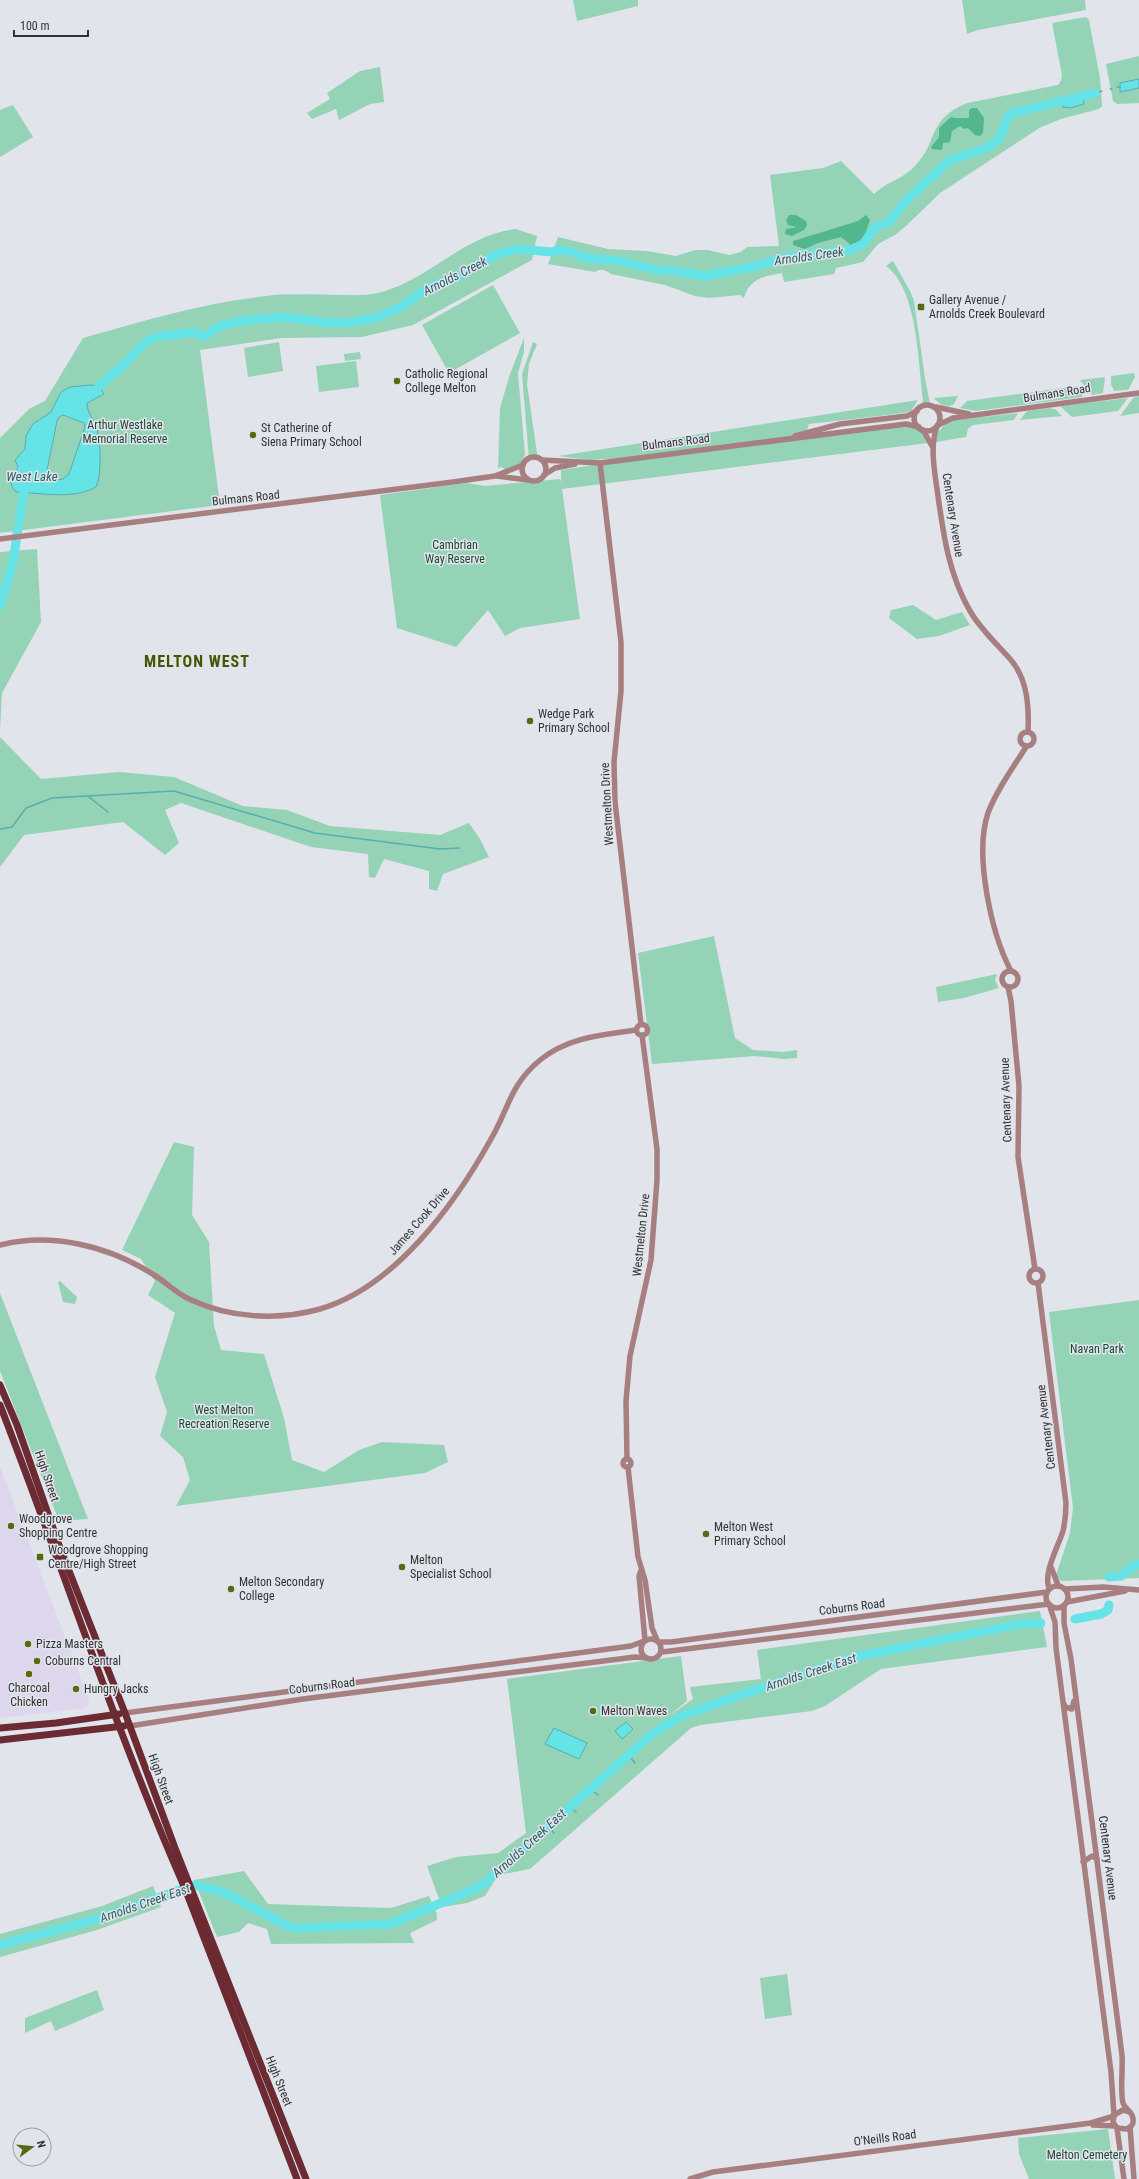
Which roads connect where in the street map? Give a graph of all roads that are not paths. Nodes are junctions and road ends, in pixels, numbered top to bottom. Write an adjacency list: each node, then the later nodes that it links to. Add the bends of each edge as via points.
1 (1139, 393): 4 (street, Bulmans Road)
2 (936, 407): 3 (street, via 925,406); 4 (street, Bulmans Road); 5 (street, via 940,417)
3 (917, 411): 6 (street, via 915,419); 7 (street, Bulmans Road, via 907,416 840,424)
4 (979, 415): 5 (street, Bulmans Road, via 949,419)
5 (937, 425): 6 (street, via 930,430); 8 (street, Centenary Avenue)
6 (921, 428): 7 (street, Bulmans Road, via 906,424); 8 (street, Centenary Avenue)
7 (773, 440): 11 (street, Bulmans Road)
8 (932, 446): 17 (street, Centenary Avenue, via 942,526 952,572 970,612 1012,662 1022,679 1029,712)
9 (542, 460): 10 (street, Bulmans Road); 12 (street, via 531,457); 13 (street, via 546,467)
10 (581, 463): 11 (street, Bulmans Road); 13 (street, Bulmans Road, via 555,468)
11 (600, 463): 23 (street, Westmelton Drive, via 621,648 621,691 614,762 615,802)
12 (522, 465): 14 (street, Bulmans Road); 15 (street, via 523,473)
13 (544, 475): 15 (street, via 537,480)
14 (495, 476): 15 (street, Bulmans Road); 16 (street, Bulmans Road, via 285,505)
15 (529, 480)
16 (0, 539)
17 (1028, 732): 18 (street, via 1020,737 1022,744); 18 (street, via 1034,741)
18 (1026, 746): 19 (street, via 996,796 988,814 982,842 992,922)
19 (1003, 955): 20 (street); 21 (street)
20 (1011, 971): 21 (street); 22 (street, via 1019,978)
21 (1005, 973): 22 (street, via 1002,980)
22 (1011, 987): 27 (street, Centenary Avenue, via 1019,1086 1018,1157)
23 (641, 1024): 24 (street); 25 (street, via 647,1029)
24 (636, 1030): 25 (street); 26 (street, James Cook Drive, via 588,1037 568,1043 541,1059 513,1090 493,1137 466,1181 445,1211 410,1252 373,1282 320,1309 273,1316 245,1315 220,1310 189,1299 154,1275 109,1251 73,1243 37,1240)
25 (642, 1036): 32 (street, Westmelton Drive, via 657,1149 657,1180 652,1260 629,1363 626,1401 627,1459 631,1463 628,1467)
26 (0, 1245)
27 (1035, 1270): 28 (street, via 1043,1275); 28 (street, via 1029,1278)
28 (1038, 1283): 31 (street, Centenary Avenue, via 1066,1503 1063,1530)
29 (0, 1385): 51 (main road, High Street, via 87,1619)
30 (0, 1406): 52 (main road, High Street)
31 (1051, 1567): 33 (street); 35 (street, Centenary Avenue, via 1047,1577)
32 (641, 1570): 41 (street, via 639,1576); 42 (street, via 645,1580 652,1628)
33 (1058, 1585): 34 (street); 35 (street)
34 (1065, 1589): 36 (street, via 1104,1587); 38 (street, via 1068,1595)
35 (1048, 1590): 37 (street, Coburns Road); 39 (street, via 1046,1598)
36 (1136, 1590): 38 (street)
37 (964, 1604): 40 (street); 42 (street, Coburns Road, via 671,1642)
38 (1066, 1604): 39 (street, via 1058,1608); 47 (street, Centenary Avenue, via 1064,1623)
39 (1049, 1606): 40 (street, Coburns Road); 50 (street, Centenary Avenue, via 1055,1622)
40 (965, 1614): 43 (street, Coburns Road)
41 (645, 1641): 42 (street, via 651,1638); 44 (street, via 641,1650); 45 (street, Coburns Road, via 631,1646)
42 (658, 1641): 43 (street)
43 (662, 1652): 44 (street, via 657,1658)
44 (647, 1658): 46 (street, Coburns Road, via 634,1657)
45 (520, 1660): 46 (street); 48 (street, Coburns Road)
46 (522, 1672): 49 (street, Coburns Road)
47 (1073, 1675): 50 (street, via 1074,1708 1065,1707); 60 (street, Centenary Avenue)
48 (364, 1680): 49 (street); 51 (street, Coburns Road)
49 (365, 1691): 53 (street, Coburns Road, via 216,1711)
50 (1063, 1701): 61 (street, Centenary Avenue)
51 (125, 1713): 52 (main road, Coburns Road); 53 (main road, High Street)
52 (115, 1715): 54 (main road, High Street); 55 (main road, Coburns Road)
53 (130, 1726): 54 (main road, Coburns Road); 57 (main road, High Street)
54 (119, 1727): 56 (main road, Coburns Road); 58 (main road, High Street)
55 (0, 1728)
56 (0, 1740)
57 (171, 1839): 58 (main road); 59 (main road, High Street)
58 (164, 1842): 59 (main road, High Street)
59 (171, 1850): 67 (main road, High Street)
60 (1097, 1859): 61 (street, via 1092,1856); 62 (street, Centenary Avenue, via 1122,2055 1122,2096 1124,2105)
61 (1083, 1862): 63 (street, Centenary Avenue, via 1111,2072)
62 (1130, 2112): 63 (street, via 1123,2110); 66 (street, via 1133,2119)
63 (1114, 2115): 64 (street, O'Neills Road, via 1106,2120); 65 (street)
64 (1085, 2124): 65 (street, O'Neills Road); 72 (street, O'Neills Road, via 713,2172)
65 (1116, 2127): 66 (street, via 1124,2130); 68 (street)
66 (1130, 2127): 69 (street)
67 (283, 2131): 70 (main road, High Street); 71 (main road, High Street)
68 (1123, 2170): 69 (street); 73 (street)
69 (1133, 2170): 74 (street)
70 (297, 2179)
71 (306, 2179)
72 (690, 2179)
73 (1124, 2179)
74 (1134, 2179)

